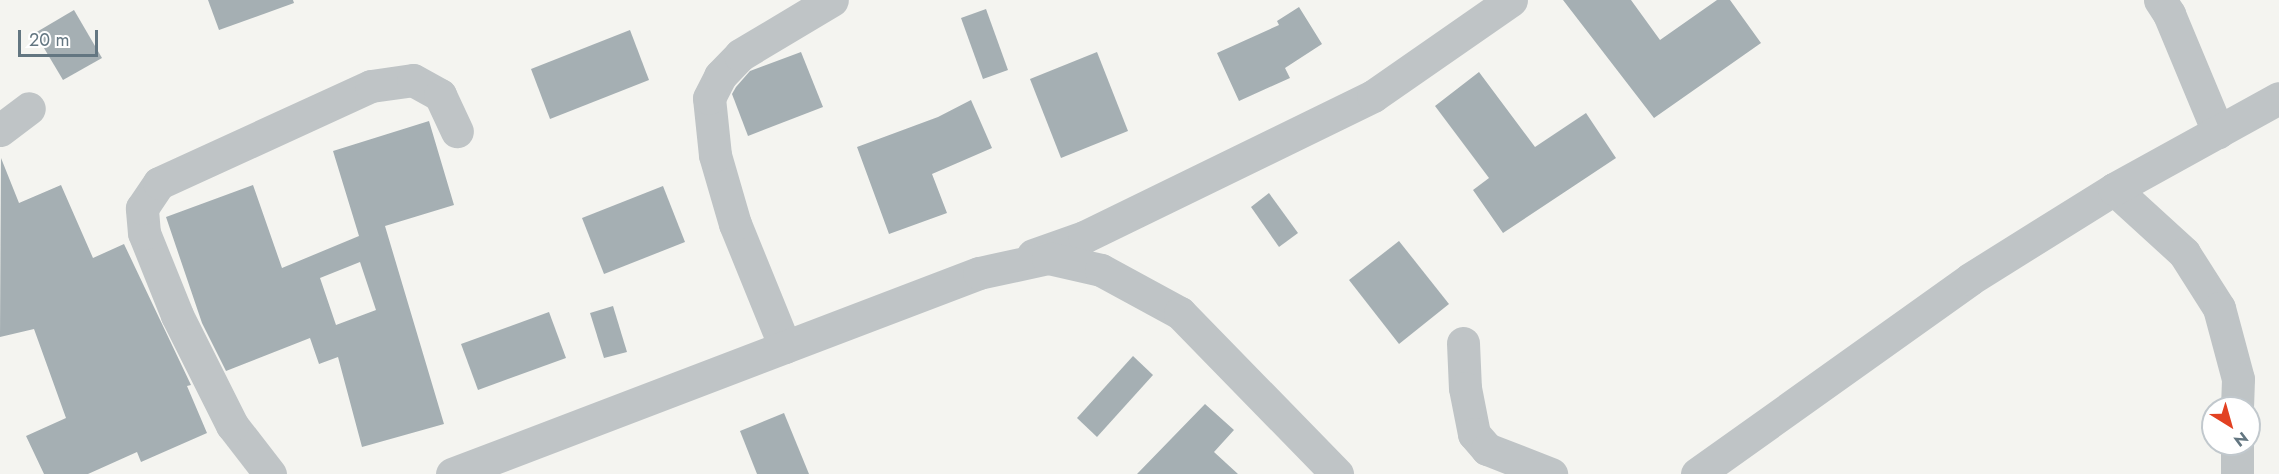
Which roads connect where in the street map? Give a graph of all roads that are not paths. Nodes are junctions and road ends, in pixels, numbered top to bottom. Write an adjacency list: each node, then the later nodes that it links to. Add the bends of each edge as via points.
1 (832, 0): 12 (street, via 740,55 720,76 709,98 715,155 735,225)
2 (1511, 0): 10 (street, via 1373,96 1084,237)
3 (2160, 0): 8 (street)
4 (2279, 98): 8 (street)
5 (29, 108): 6 (street)
6 (0, 130)
7 (456, 131): 15 (street, via 440,95 413,80 371,86 159,183 142,208 144,233 177,315 232,425)
8 (2218, 132): 9 (street)
9 (2114, 189): 13 (street, via 2184,253 2219,308 2238,379); 19 (street, via 1970,279)
10 (979, 273): 12 (street); 17 (street, via 1048,258 1101,270 1180,314)
11 (1463, 343): 18 (street, via 1465,388 1474,434 1487,449)
12 (786, 347): 16 (street)
13 (2237, 396)
14 (2237, 456): 20 (street)
15 (270, 474)
16 (452, 474)
17 (1337, 474)
18 (1551, 474)
19 (1697, 474)
20 (2237, 474)

